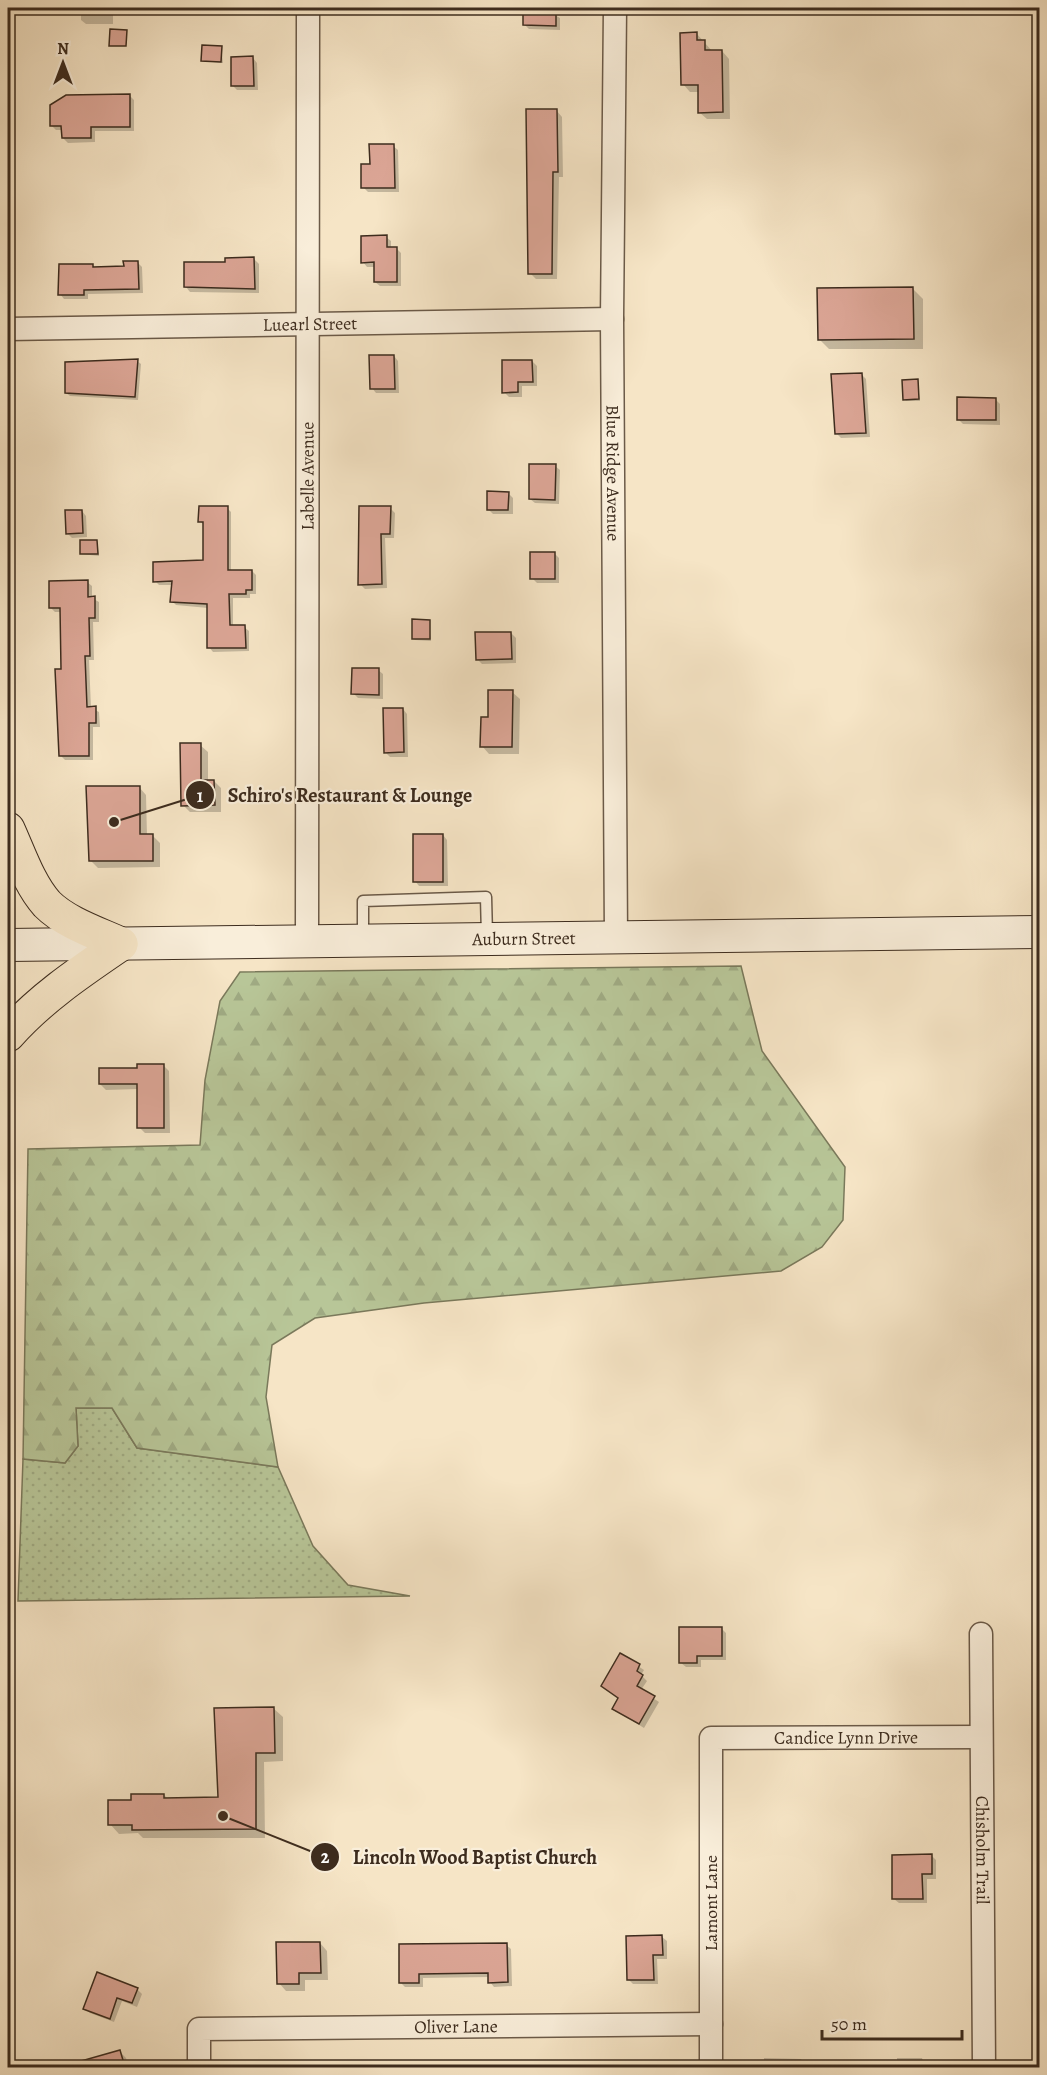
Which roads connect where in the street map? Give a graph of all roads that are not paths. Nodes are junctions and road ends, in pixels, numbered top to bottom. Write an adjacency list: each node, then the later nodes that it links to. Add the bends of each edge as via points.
1 (308, 8): 4 (street, Labelle Avenue)
2 (615, 8): 3 (street, Blue Ridge Avenue)
3 (612, 320): 4 (street, Luearl Street); 8 (street, Blue Ridge Avenue)
4 (308, 326): 5 (street, Luearl Street); 11 (street, Labelle Avenue)
5 (8, 329)
6 (8, 829): 12 (main road, via 36,888 48,904 68,919)
7 (1040, 932): 8 (main road, Auburn Street)
8 (616, 937): 9 (main road, Auburn Street)
9 (487, 939): 10 (main road, Auburn Street); 10 (lane, via 486,897 363,901)
10 (363, 941): 11 (main road, Auburn Street)
11 (307, 942): 12 (main road, Auburn Street)
12 (121, 944): 13 (main road, Auburn Street); 14 (main road, via 53,991)
13 (8, 945)
14 (8, 1035)
15 (981, 1634): 16 (street, Chisholm Trail)
16 (981, 1737): 17 (street, Candice Lynn Drive); 21 (street, Chisholm Trail)
17 (711, 1738): 18 (street, Lamont Lane)
18 (711, 2024): 19 (street, Oliver Lane, via 199,2028); 20 (street, Lamont Lane)
19 (199, 2067)
20 (711, 2067)
21 (984, 2067)

